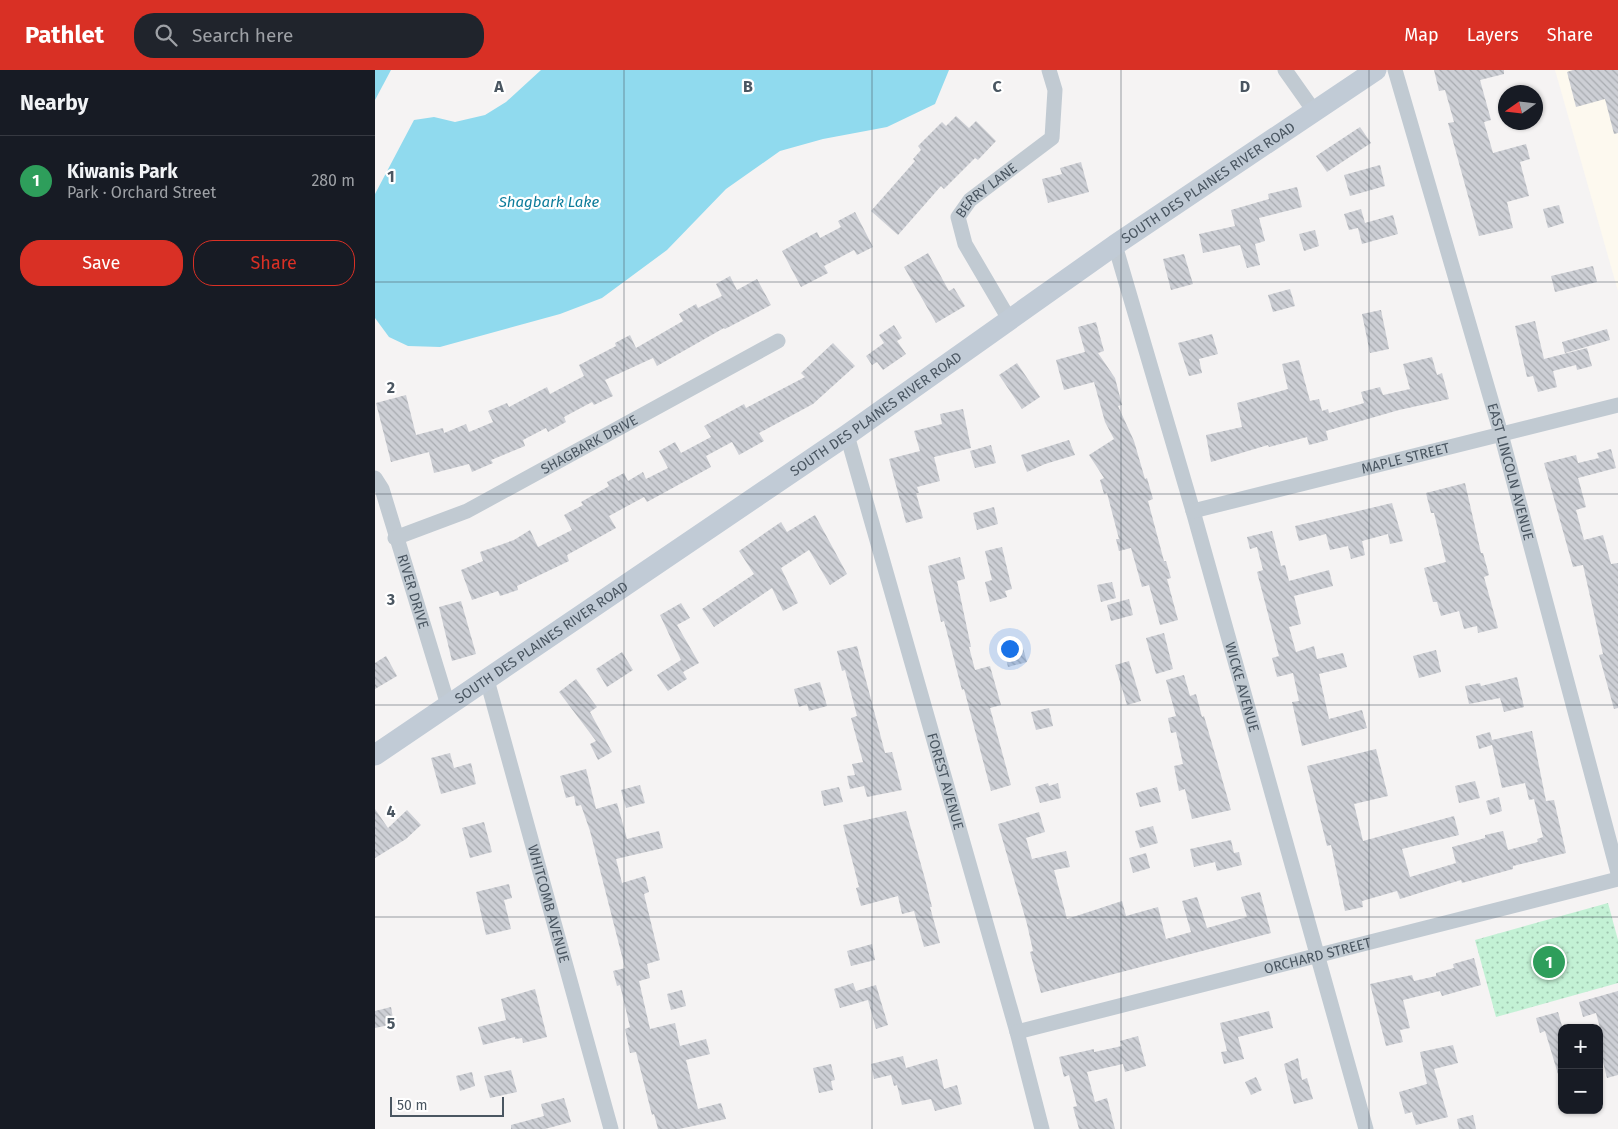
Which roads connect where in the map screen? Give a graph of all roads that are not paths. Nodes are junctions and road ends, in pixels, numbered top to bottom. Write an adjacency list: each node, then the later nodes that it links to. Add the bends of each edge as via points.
1 (1049, 70): 7 (street, BERRY LANE, via 1055,90 1052,138 970,200 958,217 965,244)
2 (1285, 70): 5 (street)
3 (1376, 70): 5 (main road, SOUTH DES PLAINES RIVER ROAD)
4 (1395, 70): 10 (street, EAST LINCOLN AVENUE)
5 (1314, 111): 6 (main road, SOUTH DES PLAINES RIVER ROAD)
6 (1115, 245): 7 (main road, SOUTH DES PLAINES RIVER ROAD); 13 (street, WICKE AVENUE)
7 (1009, 319): 11 (main road, SOUTH DES PLAINES RIVER ROAD)
8 (778, 340): 14 (street, SHAGBARK DRIVE, via 467,511)
9 (1618, 405): 10 (street, MAPLE STREET)
10 (1501, 434): 13 (street, MAPLE STREET); 18 (street, EAST LINCOLN AVENUE)
11 (847, 435): 15 (main road, SOUTH DES PLAINES RIVER ROAD); 21 (street, FOREST AVENUE)
12 (375, 478): 14 (street, RIVER DRIVE, via 382,489)
13 (1193, 511): 20 (street, WICKE AVENUE)
14 (395, 538): 16 (street, RIVER DRIVE)
15 (487, 680): 16 (main road, SOUTH DES PLAINES RIVER ROAD); 22 (street, WHITCOMB AVENUE)
16 (448, 705): 17 (main road, SOUTH DES PLAINES RIVER ROAD)
17 (375, 755)
18 (1618, 873)
19 (1618, 879): 20 (street, ORCHARD STREET)
20 (1318, 957): 21 (street, ORCHARD STREET); 24 (street, WICKE AVENUE)
21 (1017, 1032): 23 (street, FOREST AVENUE)
22 (611, 1129)
23 (1042, 1129)
24 (1366, 1129)

